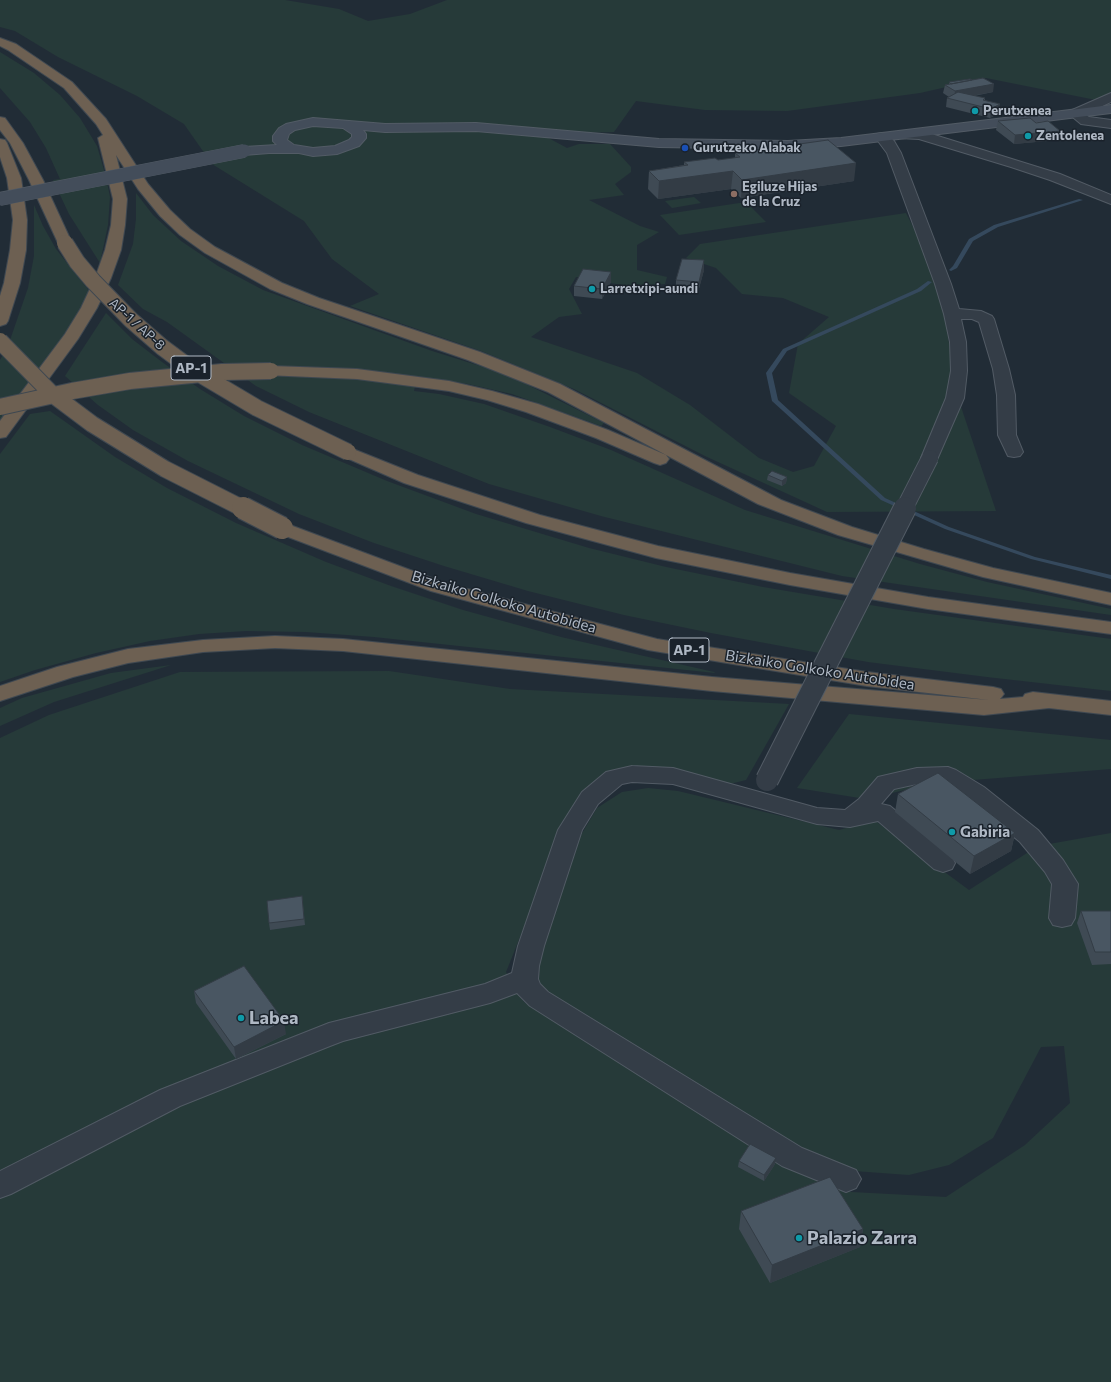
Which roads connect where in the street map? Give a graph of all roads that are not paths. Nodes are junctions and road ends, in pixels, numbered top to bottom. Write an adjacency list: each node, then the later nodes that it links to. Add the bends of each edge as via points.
1 (0, 42): 6 (highway, via 12,47 68,85)
2 (1111, 97): 4 (street)
3 (1111, 109): 4 (street)
4 (1075, 114): 7 (street, via 1086,120); 10 (street)
5 (0, 121): 28 (highway, AP-1 / AP-8 / AP-1, bridge, via 16,143 36,180 65,244 93,281 131,320 193,370 257,408 348,452 411,479 533,519 656,552 928,603)
6 (101, 122): 24 (highway, via 120,199 113,250 89,308 72,336); 26 (highway, via 143,186 165,214 210,250 240,268 313,302 519,373 601,412)
7 (1111, 124)
8 (346, 125): 9 (street); 11 (street, via 313,122 291,127); 13 (street, via 357,131)
9 (399, 128): 12 (street, via 476,127 673,143 809,144); 13 (street)
10 (904, 135): 12 (street); 15 (street, via 920,136)
11 (280, 136): 16 (street); 17 (street, via 280,141 284,145)
12 (882, 137): 15 (street); 20 (street, via 894,153 944,284)
13 (357, 140): 17 (street, via 337,150)
14 (0, 143): 21 (highway, via 14,178 20,220 12,283)
15 (961, 149): 19 (street, via 1055,177)
16 (244, 151): 17 (street); 18 (street, bridge)
17 (301, 151)
18 (0, 199)
19 (1111, 200)
20 (952, 314): 25 (street, via 975,314 986,319 1001,369 1006,395 1007,434); 32 (street, bridge, via 958,342 955,398 930,458)
21 (0, 321)
22 (0, 341): 30 (highway, Bizkaiko Golkoko Autobidea / AP-1, bridge, via 52,394 92,424 164,469 282,528 438,587 656,645 867,679)
23 (0, 408): 26 (highway, bridge, via 72,391 130,381 222,372 357,374 449,386 532,408)
24 (0, 433)
25 (1014, 452)
26 (777, 505): 27 (highway, via 845,531 917,553 990,573)
27 (1111, 599)
28 (1111, 628)
29 (0, 694): 30 (highway, via 65,672 128,656 203,646 275,642 343,645 712,684 984,708)
30 (1048, 701): 31 (highway, Bizkaiko Golkoko Autobidea / AP-1)
31 (1111, 708)
32 (762, 790): 33 (street, via 817,816); 36 (street, via 673,776 632,774 614,778 590,798 570,830 530,946)
33 (849, 819): 34 (street, via 882,812); 35 (street, via 867,805 886,783 916,776 948,775 976,793 1029,836 1054,866 1065,884)
34 (943, 862)
35 (1062, 918)
36 (525, 980): 37 (street, via 529,990 539,999 565,1016 792,1156); 38 (street, via 490,992 339,1031 170,1098)
37 (846, 1179)
38 (0, 1185)

